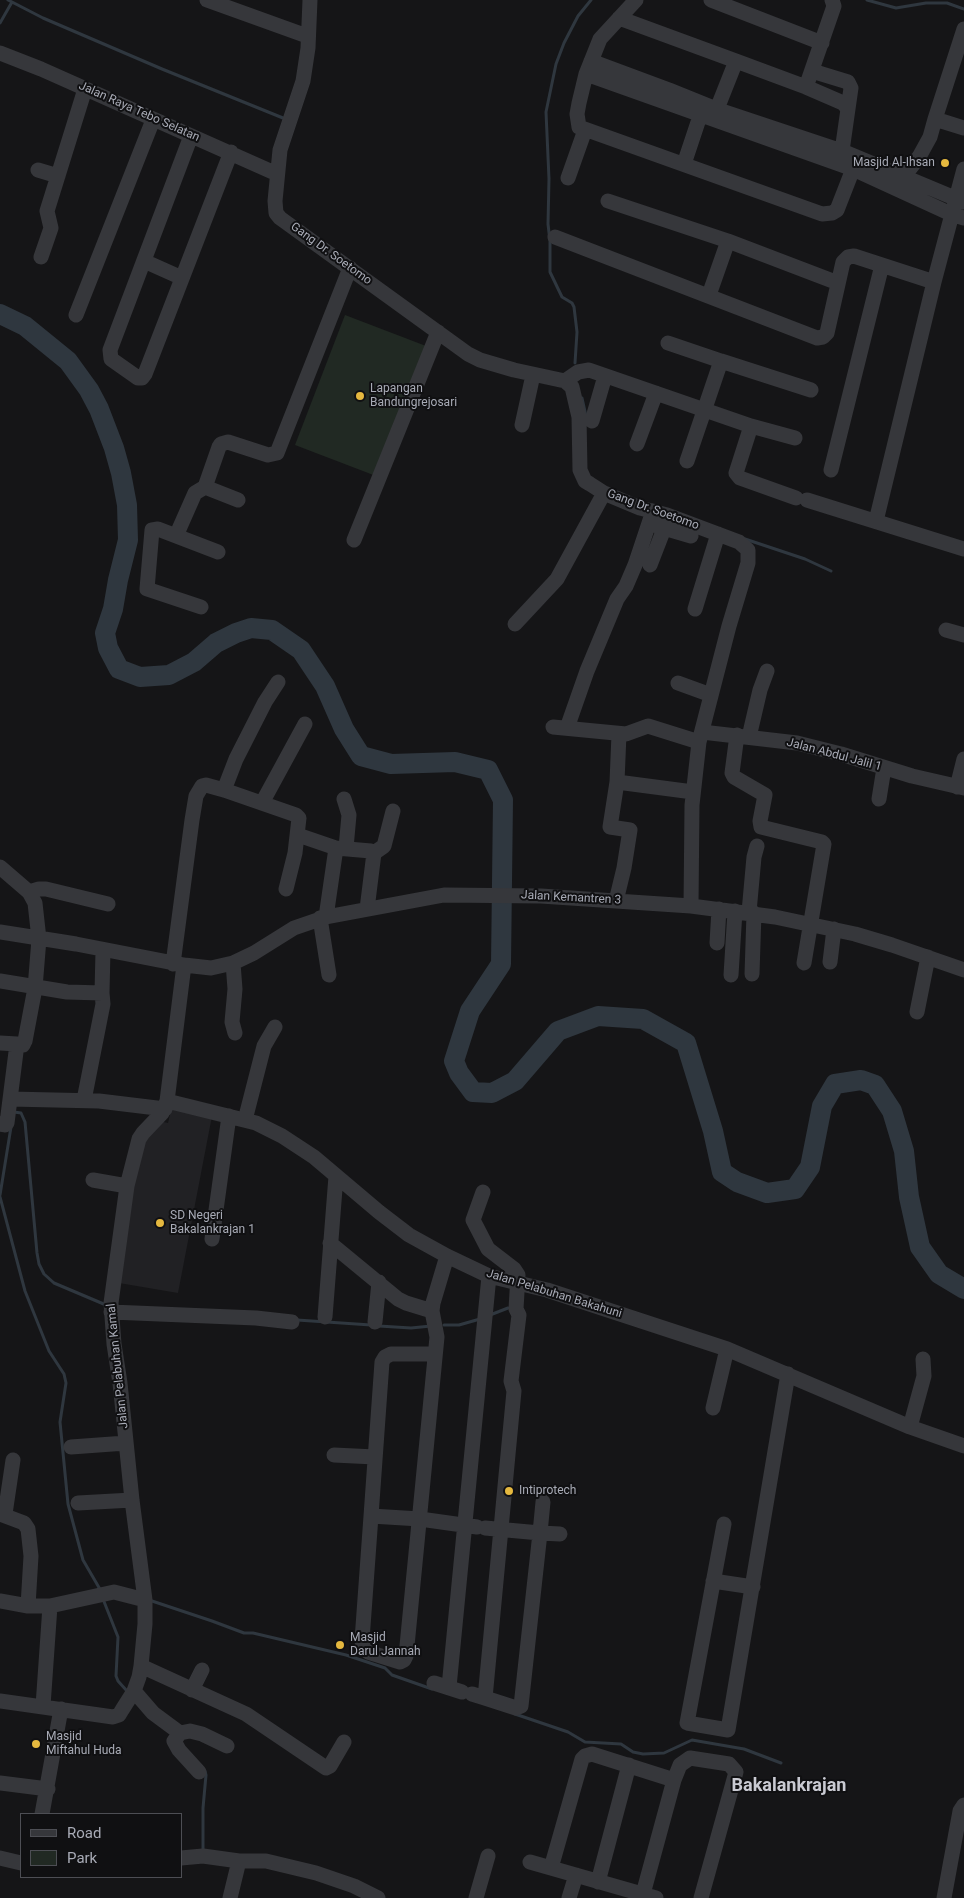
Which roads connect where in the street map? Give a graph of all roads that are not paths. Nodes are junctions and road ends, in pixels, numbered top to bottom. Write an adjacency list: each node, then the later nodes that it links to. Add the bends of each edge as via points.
1 (207, 0): 8 (street)
2 (310, 0): 8 (street, Gang Dr. Soetomo)
3 (636, 0): 6 (street)
4 (711, 0): 9 (street)
5 (832, 0): 9 (street, via 834,6)
6 (619, 18): 11 (street); 12 (street, via 600,39)
7 (964, 29): 13 (street)
8 (307, 36): 30 (street, Gang Dr. Soetomo, via 303,81 280,150)
9 (822, 43): 14 (street)
10 (0, 53): 16 (street, Jalan Raya Tebo Selatan)
11 (736, 62): 15 (street); 18 (street)
12 (589, 68): 18 (street); 22 (street, via 577,114 577,124)
13 (957, 70): 19 (street)
14 (812, 71): 15 (street); 17 (street, via 848,82 851,88)
15 (806, 87): 17 (street, via 843,103)
16 (85, 89): 20 (street, Jalan Raya Tebo Selatan); 31 (street)
17 (848, 109): 24 (street)
18 (710, 115): 24 (street); 26 (street); 27 (street)
19 (935, 119): 21 (street); 32 (street, via 930,137)
20 (153, 120): 23 (street, Jalan Raya Tebo Selatan); 47 (street)
21 (964, 128)
22 (585, 130): 26 (street); 33 (street)
23 (191, 136): 25 (street, Jalan Raya Tebo Selatan); 40 (street)
24 (842, 151): 27 (street)
25 (230, 152): 30 (street, Jalan Raya Tebo Selatan); 43 (street)
26 (684, 164): 27 (street, via 822,214 837,210)
27 (862, 169): 32 (street); 36 (street)
28 (964, 169): 34 (street)
29 (38, 170): 31 (street)
30 (277, 174): 42 (street, Gang Dr. Soetomo, via 274,207 280,218)
31 (58, 176): 39 (street, via 46,215 51,228)
32 (904, 176): 34 (street)
33 (568, 178)
34 (960, 200): 36 (street)
35 (608, 201): 38 (street)
36 (958, 216): 44 (street)
37 (555, 237): 46 (street)
38 (728, 241): 45 (street); 46 (street)
39 (41, 257)
40 (144, 261): 43 (street); 43 (street, via 110,355 138,378 145,374)
41 (882, 265): 44 (street); 45 (street, via 848,257); 63 (street)
42 (350, 268): 48 (street, Gang Dr. Soetomo); 64 (street, via 276,453 268,455 225,442 219,447)
43 (182, 278)
44 (934, 282): 68 (street)
45 (838, 283): 46 (street, via 827,333 817,338)
46 (709, 295)
47 (76, 315)
48 (438, 332): 51 (street, Gang Dr. Soetomo, via 480,360); 72 (street)
49 (668, 343): 50 (street)
50 (721, 361): 54 (street); 56 (street)
51 (533, 375): 53 (street, Gang Dr. Soetomo); 58 (street)
52 (605, 376): 53 (street, via 589,370 578,372); 55 (street); 57 (street)
53 (565, 381): 65 (street, Gang Dr. Soetomo, via 572,387 578,405 580,470 585,481)
54 (811, 390)
55 (656, 393): 56 (street); 61 (street)
56 (704, 409): 59 (street); 62 (street)
57 (592, 421)
58 (522, 425)
59 (752, 426): 60 (street); 68 (street, via 736,473 740,478)
60 (795, 438)
61 (637, 444)
62 (687, 461)
63 (831, 470)
64 (205, 487): 66 (street); 70 (street, via 195,493)
65 (604, 493): 67 (street, Gang Dr. Soetomo); 78 (street, via 557,578)
66 (238, 500)
67 (660, 520): 69 (street, Gang Dr. Soetomo); 71 (street); 75 (street); 86 (street, via 617,600 560,728)
68 (876, 521): 73 (street)
69 (718, 534): 77 (street); 84 (street, Gang Dr. Soetomo, via 739,542 746,547 749,556)
70 (176, 536): 74 (street); 76 (street, via 152,530 147,589)
71 (690, 536)
72 (354, 540)
73 (964, 549)
74 (218, 552)
75 (650, 565)
76 (200, 607)
77 (695, 609)
78 (515, 624)
79 (946, 630): 80 (street)
80 (964, 635)
81 (767, 671): 87 (street)
82 (278, 682): 93 (street, via 236,758)
83 (678, 683): 84 (street)
84 (711, 695): 88 (street, Gang Dr. Soetomo)
85 (305, 724): 97 (street)
86 (619, 734): 88 (street, Jalan Abdul Jalil 1, via 648,726); 91 (street)
87 (743, 736): 88 (street, Jalan Abdul Jalil 1); 90 (street, Jalan Abdul Jalil 1, via 797,743); 113 (street, via 732,773 765,795 761,827 824,844)
88 (700, 737): 94 (street, Gang Dr. Soetomo)
89 (964, 759): 92 (street)
90 (884, 768): 92 (street, Jalan Abdul Jalil 1); 96 (street)
91 (617, 782): 94 (street); 106 (street, via 610,827 630,830)
92 (960, 788)
93 (224, 790): 97 (street); 123 (street, via 206,785 200,787 196,796)
94 (693, 792): 108 (street, Gang Dr. Soetomo)
95 (344, 798): 101 (street, via 349,815)
96 (879, 799)
97 (262, 803): 99 (street, via 298,816)
98 (393, 811): 102 (street, via 384,846)
99 (298, 835): 101 (street); 104 (street)
100 (757, 846): 111 (street)
101 (341, 848): 102 (street); 112 (street)
102 (374, 853): 109 (street)
103 (0, 867): 105 (street)
104 (286, 889)
105 (29, 892): 107 (street, via 46,889); 116 (street, via 35,903)
106 (616, 901): 108 (street, Jalan Kemantren 3); 109 (street, Jalan Kemantren 3, via 459,894)
107 (108, 904)
108 (691, 906): 110 (street, Jalan Kemantren 3)
109 (367, 909): 112 (street, Jalan Kemantren 3)
110 (719, 909): 111 (street, Jalan Kemantren 3); 117 (street)
111 (746, 912): 113 (street, Jalan Kemantren 3); 125 (street); 127 (street)
112 (323, 918): 121 (street, Jalan Kemantren 3, via 294,928); 126 (street)
113 (811, 923): 114 (street, Jalan Kemantren 3); 122 (street)
114 (834, 929): 119 (street, Jalan Kemantren 3); 120 (street)
115 (0, 932): 116 (street, Jalan Kemantren 3)
116 (34, 938): 118 (street, Jalan Kemantren 3); 129 (street)
117 (717, 943)
118 (103, 950): 123 (street, Jalan Kemantren 3); 130 (street)
119 (928, 957): 124 (street, Jalan Kemantren 3); 131 (street)
120 (830, 962)
121 (233, 963): 123 (street, Jalan Kemantren 3, via 211,968); 133 (street, via 232,1022)
122 (804, 963)
123 (178, 965): 138 (street)
124 (964, 970)
125 (752, 974)
126 (329, 975)
127 (731, 975)
128 (0, 982): 129 (street)
129 (32, 988): 130 (street); 135 (street)
130 (102, 993): 137 (street, via 103,1004)
131 (917, 1012)
132 (275, 1027): 140 (street, via 264,1046)
133 (235, 1033)
134 (0, 1043): 135 (street)
135 (19, 1044): 136 (street)
136 (14, 1099): 137 (street, Jalan Pelabuhan Bakahuni); 141 (street)
137 (84, 1100): 138 (street, Jalan Pelabuhan Bakahuni)
138 (166, 1105): 139 (street, Jalan Pelabuhan Bakahuni); 144 (street, Jalan Pelabuhan Kamal, via 139,1139)
139 (229, 1116): 140 (street, Jalan Pelabuhan Bakahuni); 146 (street)
140 (245, 1120): 142 (street, Jalan Pelabuhan Bakahuni, via 282,1136)
141 (4, 1123)
142 (336, 1176): 147 (street); 148 (street, Jalan Pelabuhan Bakahuni, via 409,1235)
143 (93, 1180): 144 (street)
144 (127, 1186): 153 (street, Jalan Pelabuhan Kamal)
145 (483, 1192): 151 (street, via 474,1224 488,1249 514,1269)
146 (212, 1239)
147 (330, 1243): 150 (street); 154 (street)
148 (447, 1256): 149 (street, Jalan Pelabuhan Bakahuni); 152 (street)
149 (489, 1276): 151 (street, Jalan Pelabuhan Bakahuni); 176 (street)
150 (378, 1282): 152 (street, via 406,1304); 156 (street)
151 (518, 1283): 157 (street, Jalan Pelabuhan Bakahuni); 176 (street, via 514,1392)
152 (432, 1311): 158 (street, via 436,1327)
153 (111, 1312): 155 (street); 163 (street, Jalan Pelabuhan Kamal)
154 (325, 1317)
155 (292, 1322)
156 (375, 1322)
157 (727, 1349): 160 (street, Jalan Pelabuhan Bakahuni); 161 (street)
158 (435, 1354): 167 (street, via 391,1354 382,1362); 174 (street)
159 (923, 1359): 162 (street, via 924,1376)
160 (788, 1374): 162 (street, Jalan Pelabuhan Bakahuni); 180 (street)
161 (713, 1408)
162 (910, 1427): 164 (street, Jalan Pelabuhan Bakahuni)
163 (126, 1442): 165 (street); 169 (street, Jalan Pelabuhan Kamal)
164 (964, 1446)
165 (71, 1447)
166 (334, 1455): 167 (street)
167 (375, 1457): 173 (street)
168 (13, 1460): 172 (street)
169 (132, 1500): 171 (street); 181 (street, Jalan Pelabuhan Kamal)
170 (543, 1502): 177 (street)
171 (78, 1503)
172 (2, 1514): 183 (street, via 24,1523 28,1529 31,1556)
173 (371, 1516): 174 (street); 174 (street, via 362,1640 368,1652 400,1662 406,1656)
174 (420, 1519): 176 (street)
175 (724, 1524): 179 (street)
176 (482, 1527): 177 (street); 190 (street); 190 (street)
177 (540, 1533): 178 (street); 190 (street, via 521,1706 516,1708)
178 (560, 1534)
179 (713, 1581): 180 (street); 180 (street, via 688,1723 728,1730)
180 (753, 1587)
181 (144, 1600): 184 (street, via 104,1593); 185 (street, Jalan Pelabuhan Kamal)
182 (0, 1601): 183 (street)
183 (28, 1606): 184 (street)
184 (50, 1606): 192 (street)
185 (141, 1666): 188 (street); 189 (street, Jalan Pelabuhan Kamal)
186 (202, 1670): 188 (street)
187 (434, 1683): 190 (street)
188 (192, 1690): 195 (street, via 246,1714 326,1768)
189 (134, 1691): 193 (street, Jalan Pelabuhan Kamal, via 119,1715 113,1717); 194 (street)
190 (467, 1693)
191 (0, 1701): 192 (street)
192 (43, 1706): 193 (street)
193 (61, 1709): 201 (street)
194 (178, 1736): 196 (street, via 190,1731); 198 (street, via 179,1750)
195 (344, 1742)
196 (227, 1746)
197 (629, 1765): 199 (street); 210 (street, via 592,1754 584,1756); 212 (street)
198 (200, 1772)
199 (674, 1780): 213 (street); 218 (street, via 680,1765 690,1758 729,1764 736,1772)
200 (0, 1782): 201 (street)
201 (48, 1789): 203 (street)
202 (964, 1806): 219 (street, via 960,1811)
203 (42, 1813)
204 (488, 1856): 216 (street)
205 (0, 1858): 209 (street)
206 (182, 1858): 207 (street, via 202,1856)
207 (239, 1861): 214 (street); 215 (street, via 266,1861 316,1873)
208 (530, 1862): 210 (street)
209 (20, 1863)
210 (551, 1868): 211 (street)
211 (576, 1875): 212 (street); 217 (street)
212 (598, 1882): 213 (street)
213 (650, 1896)
214 (230, 1898)
215 (378, 1898)
216 (476, 1898)
217 (569, 1898)
218 (702, 1898)
219 (944, 1898)

